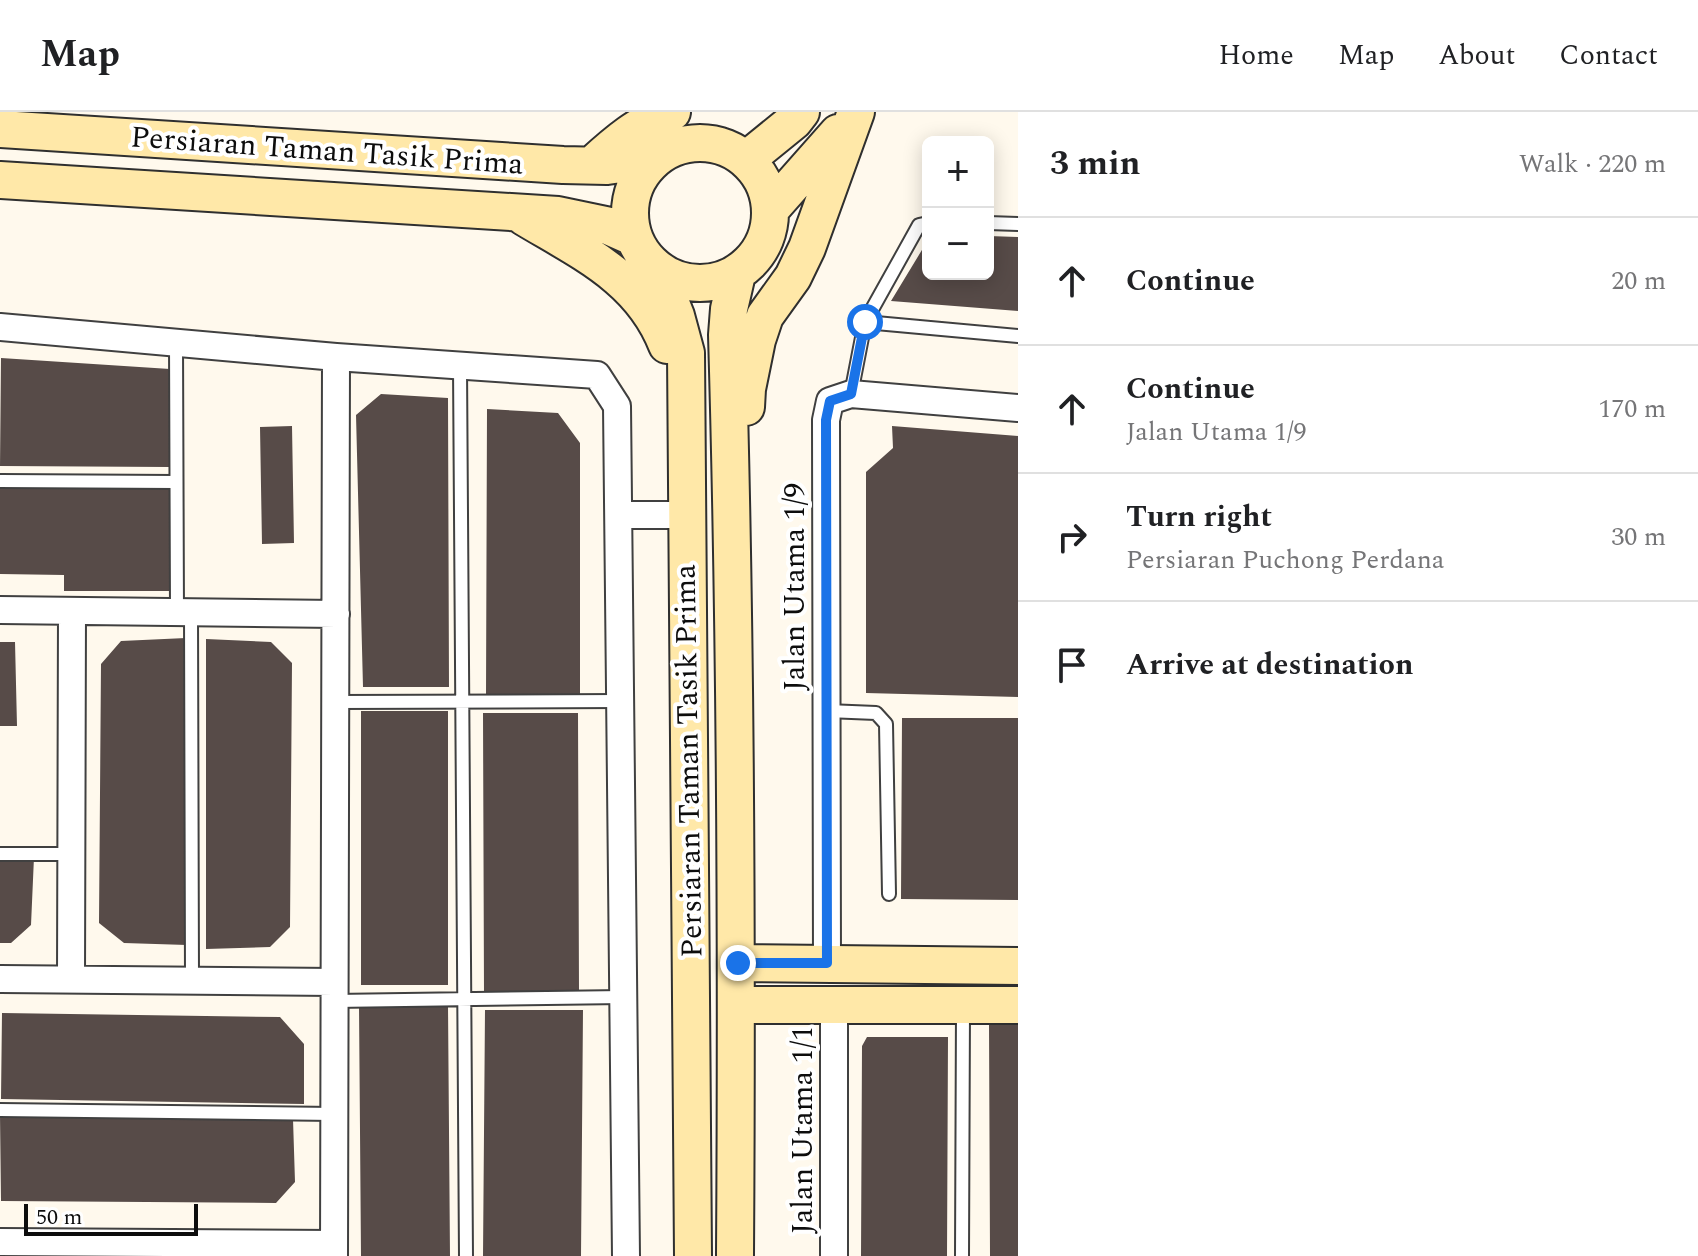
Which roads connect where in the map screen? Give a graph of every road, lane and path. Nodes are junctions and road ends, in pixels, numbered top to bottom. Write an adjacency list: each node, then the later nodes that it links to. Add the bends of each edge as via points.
1 (672, 112): 7 (main road, via 618,142)
2 (801, 112): 6 (main road)
3 (856, 112): 9 (main road); 30 (main road, via 807,248 765,316 757,340 747,389 744,474)
4 (0, 129): 7 (main road, Persiaran Taman Tasik Prima)
5 (655, 159): 6 (main road, via 672,148 711,143); 7 (main road, Persiaran Taman Tasik Prima); 14 (main road, via 640,174 632,194)
6 (746, 160): 9 (main road, via 763,183)
7 (592, 165)
8 (0, 180): 10 (main road, Persiaran Taman Tasik Prima)
9 (770, 210): 16 (main road, via 762,247)
10 (514, 212): 14 (main road, Persiaran Taman Tasik Prima, via 606,225); 25 (main road, via 601,262 650,310 669,351)
11 (994, 223): 13 (lane)
12 (922, 224): 17 (lane)
13 (1018, 224)
14 (633, 237): 15 (main road)
15 (658, 271): 16 (main road, via 705,284); 25 (main road, Persiaran Taman Tasik Prima, via 686,353)
16 (737, 274): 30 (main road, Persiaran Taman Tasik Prima, via 727,335)
17 (865, 322): 19 (lane); 23 (lane)
18 (0, 327): 20 (street)
19 (1018, 336)
20 (176, 343): 21 (street); 27 (lane)
21 (336, 357): 22 (street); 34 (street)
22 (460, 366): 28 (street, via 597,375 617,406); 35 (lane)
23 (851, 394): 24 (street); 38 (street, Jalan Utama 1/9, via 830,401 826,420)
24 (1018, 408)
25 (685, 445): 29 (main road, Persiaran Taman Tasik Prima)
26 (0, 481): 27 (lane)
27 (176, 482): 33 (lane)
28 (619, 515): 29 (street); 36 (street)
29 (686, 515): 61 (main road, Persiaran Taman Tasik Prima)
30 (733, 552): 42 (main road, Persiaran Taman Tasik Prima)
31 (0, 610): 32 (street)
32 (72, 612): 33 (street); 40 (street)
33 (184, 613): 34 (street); 47 (lane)
34 (336, 614): 37 (street)
35 (462, 701): 36 (lane); 37 (lane); 50 (lane)
36 (621, 701): 49 (street)
37 (334, 702): 48 (street)
38 (827, 711): 41 (lane, via 876,713 886,724); 43 (street, Jalan Utama 1/9)
39 (0, 854): 40 (lane)
40 (71, 854): 46 (street)
41 (889, 894)
42 (738, 963): 43 (main road); 52 (main road, Persiaran Taman Tasik Prima)
43 (827, 963): 44 (main road)
44 (1018, 966)
45 (0, 979): 46 (street)
46 (71, 979): 47 (street)
47 (192, 980): 48 (street)
48 (334, 992): 50 (lane); 56 (street)
49 (624, 997): 50 (lane); 60 (street)
50 (464, 998): 59 (lane)
51 (834, 1004): 52 (main road); 53 (main road); 63 (street, Jalan Utama 1/1)
52 (737, 1005): 62 (main road, Persiaran Taman Tasik Prima)
53 (963, 1005): 54 (main road); 64 (lane)
54 (1018, 1005)
55 (0, 1110): 56 (lane)
56 (334, 1114): 58 (street)
57 (0, 1242): 58 (street)
58 (334, 1250)
59 (466, 1256)
60 (626, 1256)
61 (693, 1256)
62 (735, 1256)
63 (834, 1256)
64 (962, 1256)

